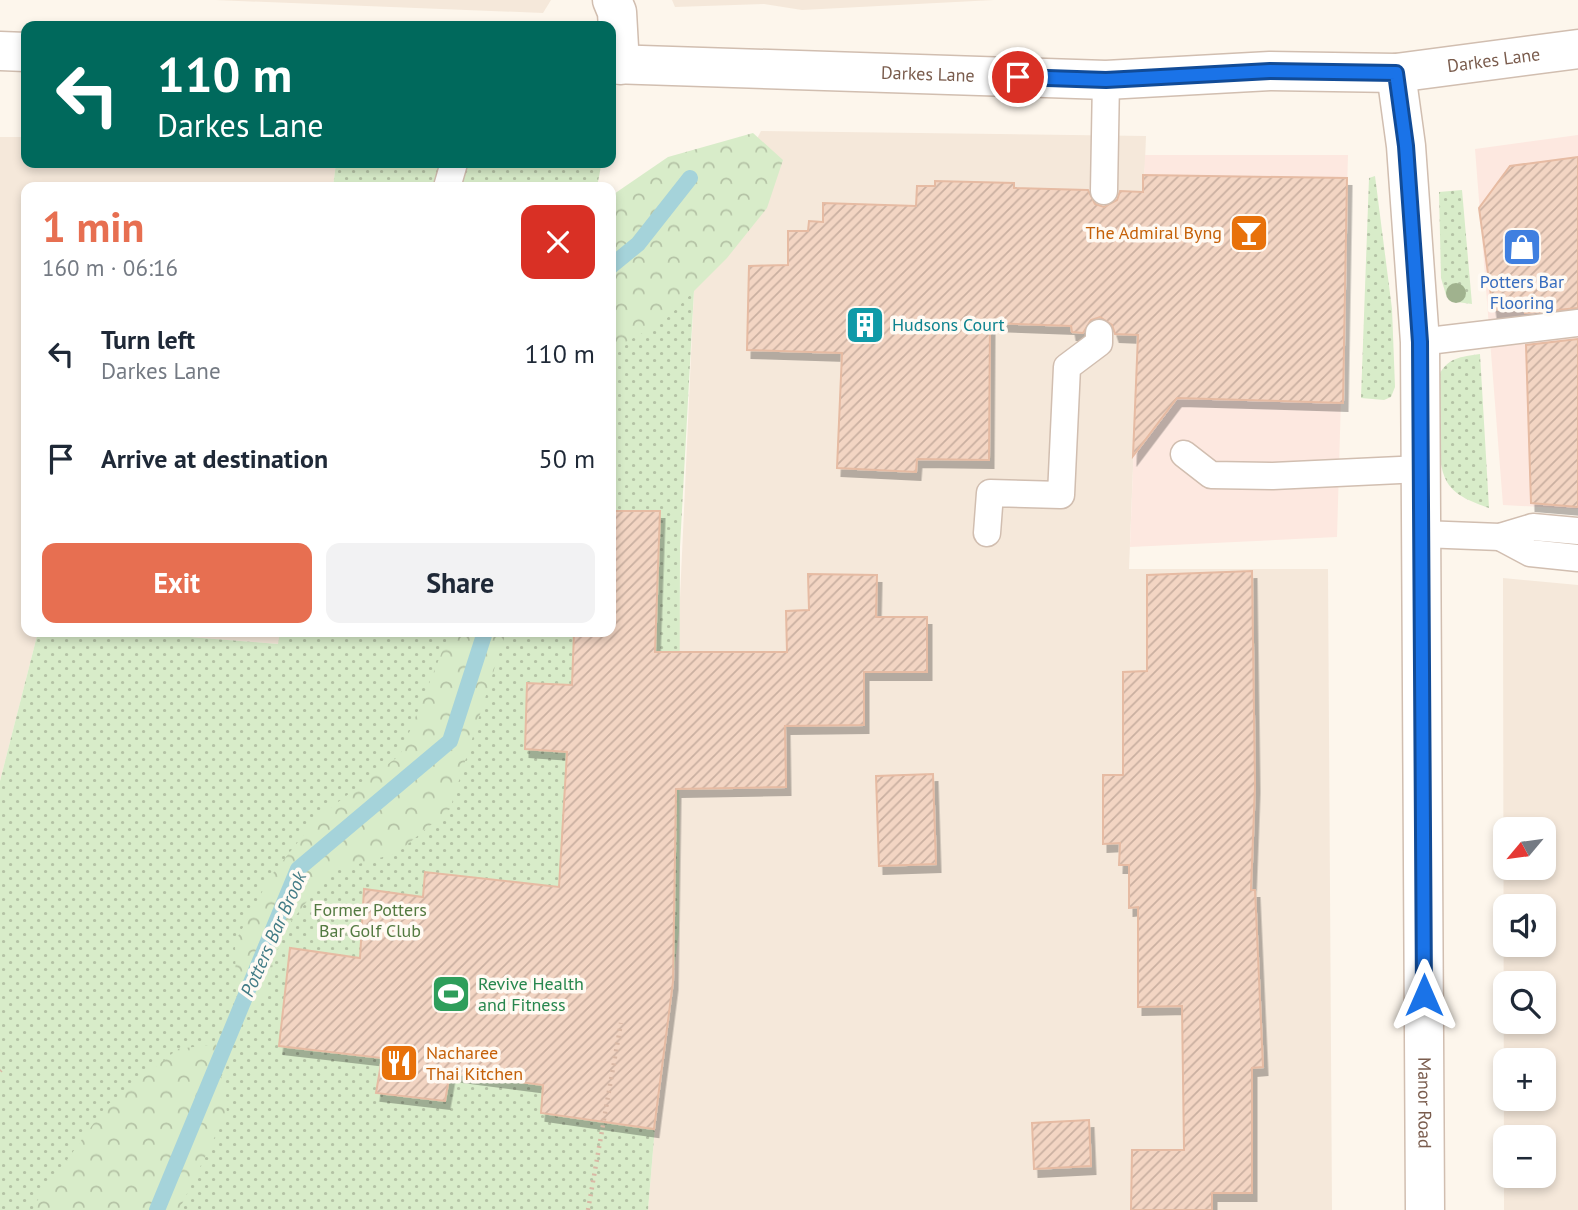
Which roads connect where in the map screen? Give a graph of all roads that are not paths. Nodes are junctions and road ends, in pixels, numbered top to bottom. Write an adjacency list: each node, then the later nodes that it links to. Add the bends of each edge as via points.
1 (612, 0): 2 (street, via 617,12)
2 (616, 38)
3 (1578, 49): 7 (street, Darkes Lane)
4 (0, 51): 5 (street)
5 (21, 51)
6 (616, 64): 8 (street, Darkes Lane)
7 (1396, 73): 8 (street, Darkes Lane, via 1270,71); 12 (street, Manor Road)
8 (1106, 80): 9 (lane)
9 (1104, 191)
10 (1578, 323): 12 (lane)
11 (1100, 333): 16 (lane, via 1099,342 1067,367 1061,495 990,493)
12 (1420, 342): 14 (street, Manor Road)
13 (1184, 454): 14 (lane, via 1211,475)
14 (1421, 469): 17 (street, Manor Road)
15 (1578, 531): 18 (lane, via 1533,527)
16 (987, 533)
17 (1422, 534): 18 (lane); 20 (street, Manor Road)
18 (1500, 537): 19 (lane, via 1530,553)
19 (1578, 558)
20 (1425, 1210)

